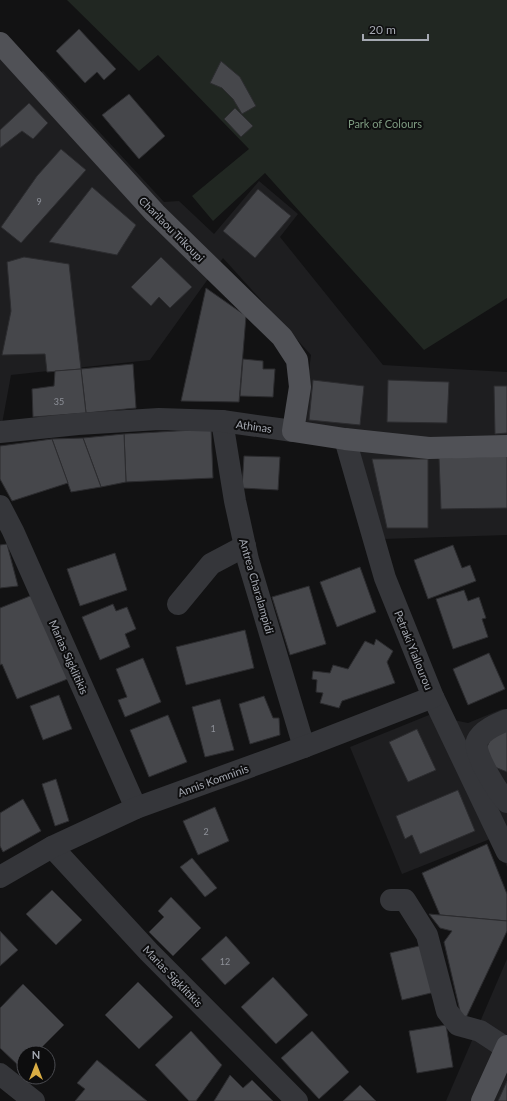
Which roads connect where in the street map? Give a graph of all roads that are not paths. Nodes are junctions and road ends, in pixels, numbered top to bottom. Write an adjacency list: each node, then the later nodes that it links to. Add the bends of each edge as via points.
1 (0, 44): 3 (main road, Charilaou Trikoupi, via 155,213 282,337 297,360 300,387)
2 (222, 421): 3 (street, Athinas); 4 (street, Athinas, via 159,418); 8 (street, Antrea Charalampidi, via 234,501)
3 (293, 431): 5 (main road, Athinas)
4 (0, 432)
5 (345, 439): 6 (main road, Athinas, via 429,448); 10 (street, Petraki Yiallourou, via 385,578)
6 (507, 446)
7 (0, 506): 14 (street, Marias Sigklitikis)
8 (245, 546): 9 (street, via 211,564); 12 (street, Antrea Charalampidi)
9 (178, 604)
10 (433, 697): 12 (street, Annis Komninis); 16 (street, Petraki Yiallourou)
11 (507, 720): 13 (street, via 483,733 476,746 485,770)
12 (304, 747): 14 (street, Annis Komninis)
13 (507, 802)
14 (136, 808): 15 (street, Annis Komninis)
15 (52, 847): 17 (street, Annis Komninis); 22 (street, Marias Sigklitikis, via 149,952)
16 (507, 852)
17 (0, 877)
18 (391, 900): 19 (street, via 405,900 427,935 447,1011 458,1025 480,1032)
19 (507, 1047): 23 (main road)
20 (0, 1074): 21 (street)
21 (34, 1101)
22 (297, 1101)
23 (482, 1101)

